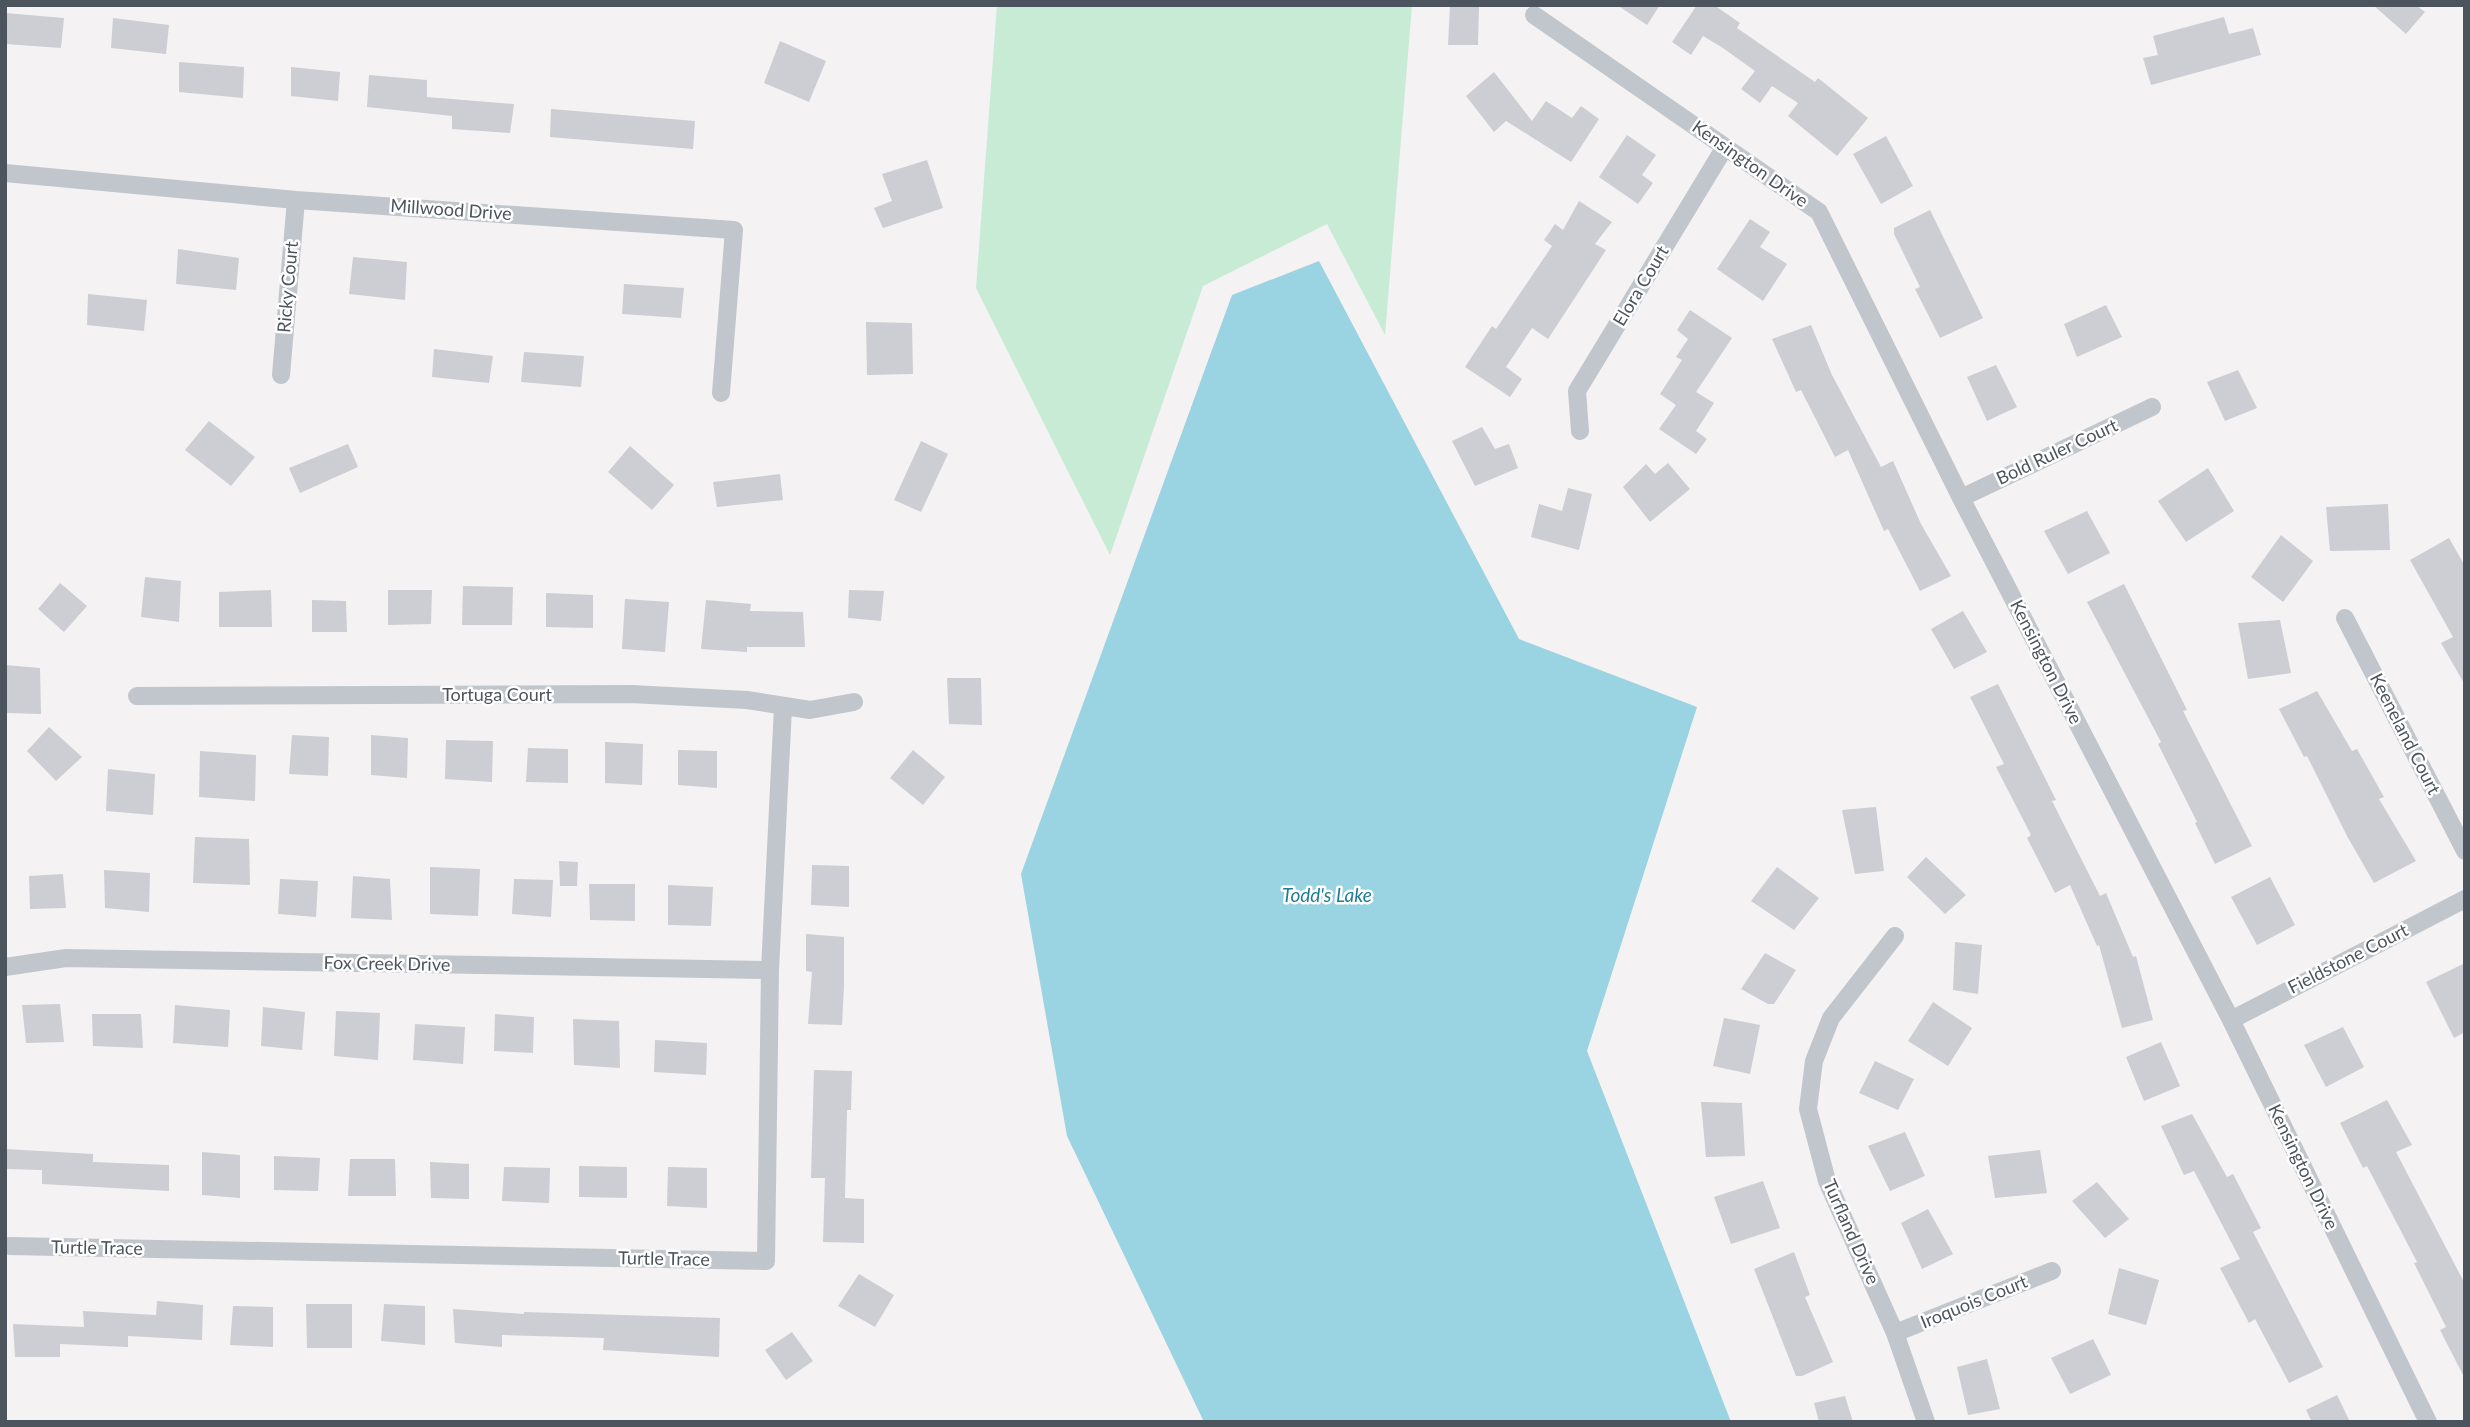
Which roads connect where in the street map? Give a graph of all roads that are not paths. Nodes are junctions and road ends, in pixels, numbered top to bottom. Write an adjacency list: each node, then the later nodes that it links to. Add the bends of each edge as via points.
1 (1534, 15): 2 (street, Kensington Drive)
2 (1725, 147): 8 (street, Elora Court, via 1577,391); 9 (street, Kensington Drive, via 1819,212)
3 (5, 173): 4 (street, Millwood Drive)
4 (296, 200): 5 (street, Ricky Court); 6 (street, Millwood Drive, via 734,230)
5 (281, 375)
6 (721, 393)
7 (2152, 407): 9 (street, Bold Ruler Court)
8 (1580, 431)
9 (1961, 498): 19 (street, Kensington Drive)
10 (2345, 618): 14 (street, Keeneland Court)
11 (137, 696): 13 (street, Tortuga Court, via 631,694 747,700)
12 (854, 702): 13 (street, Tortuga Court, via 810,710)
13 (783, 707): 18 (street, Turtle Trace)
14 (2465, 851)
15 (2465, 899): 19 (street, Fieldstone Court)
16 (1895, 936): 22 (street, Turfland Drive, via 1831,1018 1814,1061 1808,1109 1827,1181)
17 (5, 967): 18 (street, Fox Creek Drive, via 66,958)
18 (770, 970): 20 (street, Turtle Trace, via 766,1261)
19 (2231, 1020): 24 (street, Kensington Drive)
20 (9, 1246)
21 (2052, 1271): 22 (street, Iroquois Court)
22 (1895, 1333): 23 (street, Turfland Drive)
23 (1926, 1422)
24 (2428, 1422)

